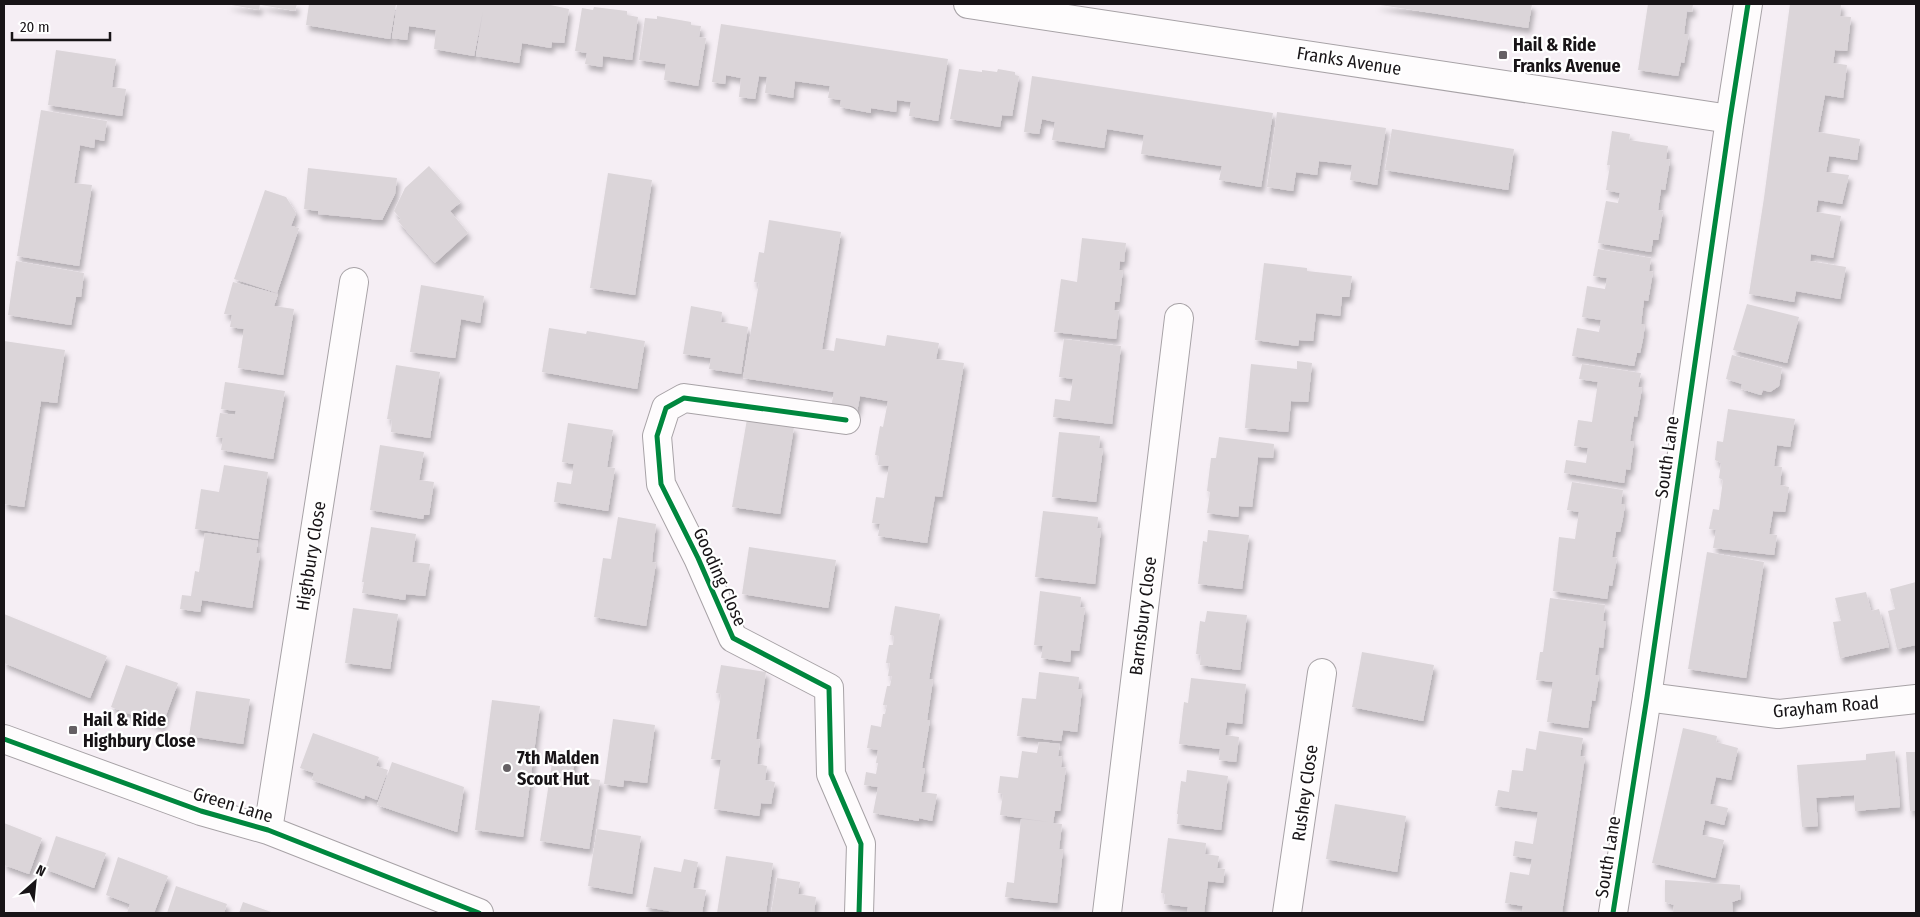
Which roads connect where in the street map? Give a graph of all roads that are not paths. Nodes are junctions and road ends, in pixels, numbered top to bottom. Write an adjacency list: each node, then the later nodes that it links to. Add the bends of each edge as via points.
1 (968, 4): 3 (street, Franks Avenue)
2 (1748, 4): 3 (street, South Lane)
3 (1730, 119): 8 (street, South Lane)
4 (354, 282): 11 (street, Highbury Close)
5 (1179, 318): 14 (street, Barnsbury Close)
6 (846, 420): 13 (street, Gooding Close, via 684,398 666,408 657,436 661,484 733,638 829,688 831,774 861,844)
7 (1322, 673): 15 (street, Rushey Close)
8 (1647, 697): 9 (street, Grayham Road, via 1778,714); 16 (street, South Lane)
9 (1916, 699)
10 (4, 740): 11 (street, Green Lane, via 201,811)
11 (268, 830): 12 (street, Green Lane)
12 (479, 913)
13 (858, 913)
14 (1107, 913)
15 (1287, 913)
16 (1613, 913)

